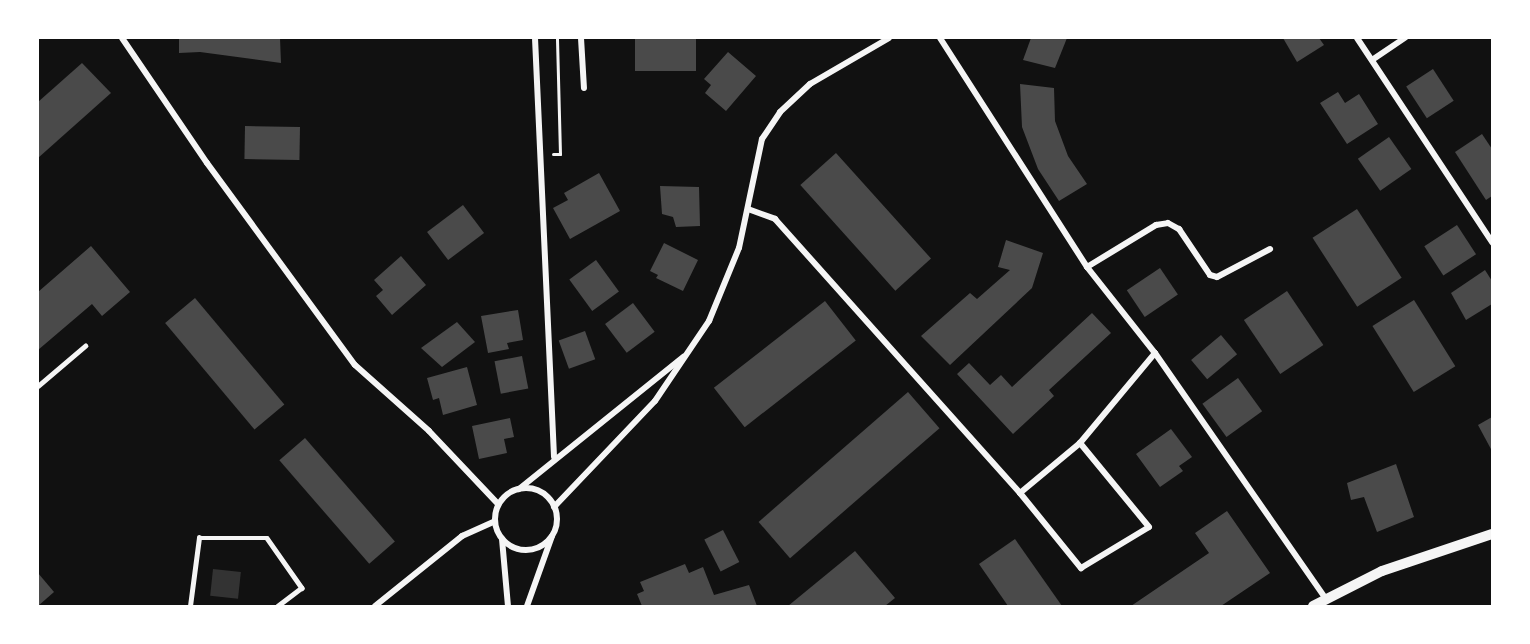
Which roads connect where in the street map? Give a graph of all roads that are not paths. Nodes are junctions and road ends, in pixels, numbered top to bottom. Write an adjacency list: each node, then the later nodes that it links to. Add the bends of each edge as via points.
1 (122, 38): 22 (street, via 207,163 355,365 429,430)
2 (535, 38): 19 (street)
3 (581, 38): 9 (street)
4 (889, 38): 10 (street, via 810,84 780,112 762,139)
5 (940, 38): 13 (street)
6 (1357, 38): 8 (street)
7 (1405, 38): 8 (street)
8 (1372, 60): 11 (street)
9 (584, 88)
10 (748, 209): 15 (street, via 726,285); 21 (street, via 775,219)
11 (1492, 242)
12 (1270, 249): 13 (street, via 1217,278 1210,275 1179,229 1168,223 1156,225)
13 (1087, 267): 16 (street)
14 (85, 346): 17 (lane)
15 (688, 353): 19 (street); 23 (street, via 655,400)
16 (1155, 353): 18 (street); 28 (street)
17 (38, 386)
18 (1080, 443): 21 (street); 21 (street, via 1149,527 1081,568)
19 (554, 457): 20 (street)
20 (519, 489): 22 (street); 23 (street, via 543,494)
21 (1020, 493)
22 (498, 504): 24 (street)
23 (554, 507): 25 (street)
24 (495, 521): 27 (street); 31 (street, via 462,536)
25 (554, 531): 27 (street, via 542,544 525,550); 33 (street)
26 (1490, 535): 28 (street, via 1382,571)
27 (502, 539): 32 (street)
28 (1326, 599): 34 (street)
29 (190, 606): 30 (lane, via 199,538 267,538 302,588)
30 (278, 606)
31 (375, 606)
32 (508, 606)
33 (528, 606)
34 (1313, 606)

